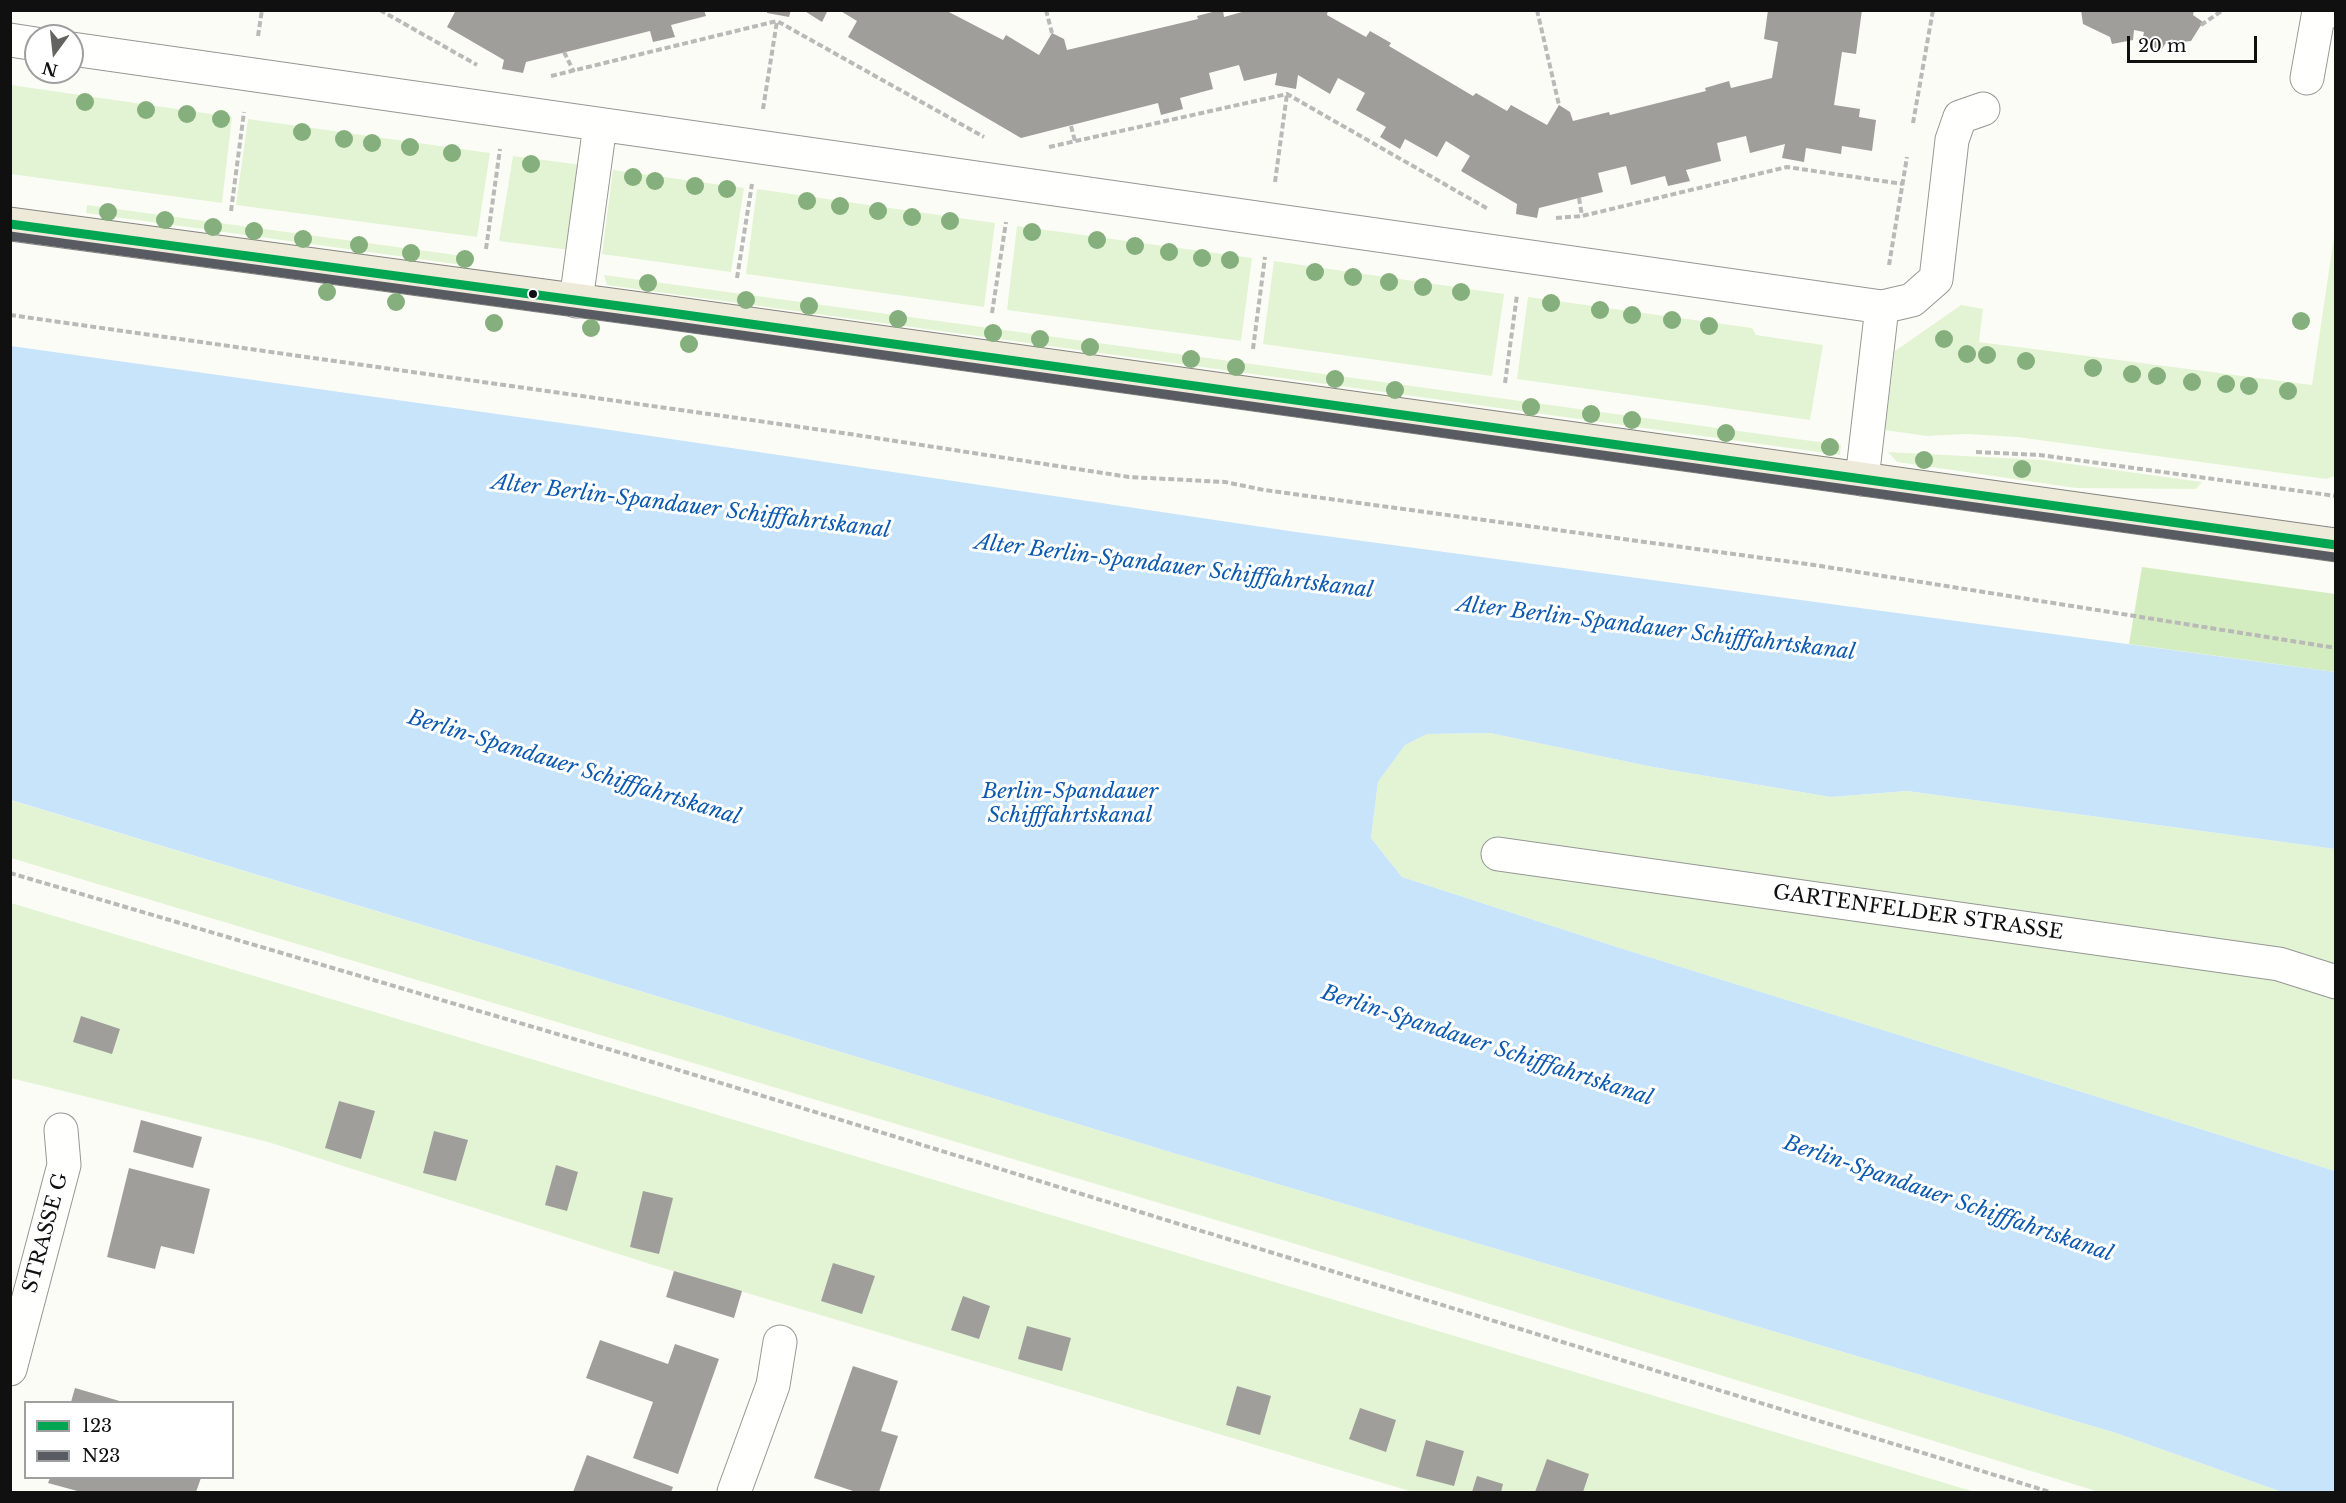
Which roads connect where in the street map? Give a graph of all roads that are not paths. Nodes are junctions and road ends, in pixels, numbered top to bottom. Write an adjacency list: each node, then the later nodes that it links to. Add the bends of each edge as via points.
1 (2336, 11): 3 (street, via 2319,11)
2 (84, 52): 5 (street)
3 (2307, 78)
4 (1983, 109): 8 (street, via 1960,117 1952,140 1936,279 1912,300)
5 (600, 125): 7 (street); 8 (street)
6 (10, 224): 7 (main road)
7 (576, 301): 9 (main road)
8 (1882, 307): 9 (street)
9 (1862, 479): 10 (main road)
10 (2336, 545)
11 (1498, 854): 12 (street, GARTENFELDER STRASSE, via 2279,964)
12 (2336, 982)
13 (61, 1130): 15 (street, STRASSE G, via 64,1165)
14 (780, 1342): 16 (street, via 773,1385)
15 (10, 1369)
16 (734, 1492)

